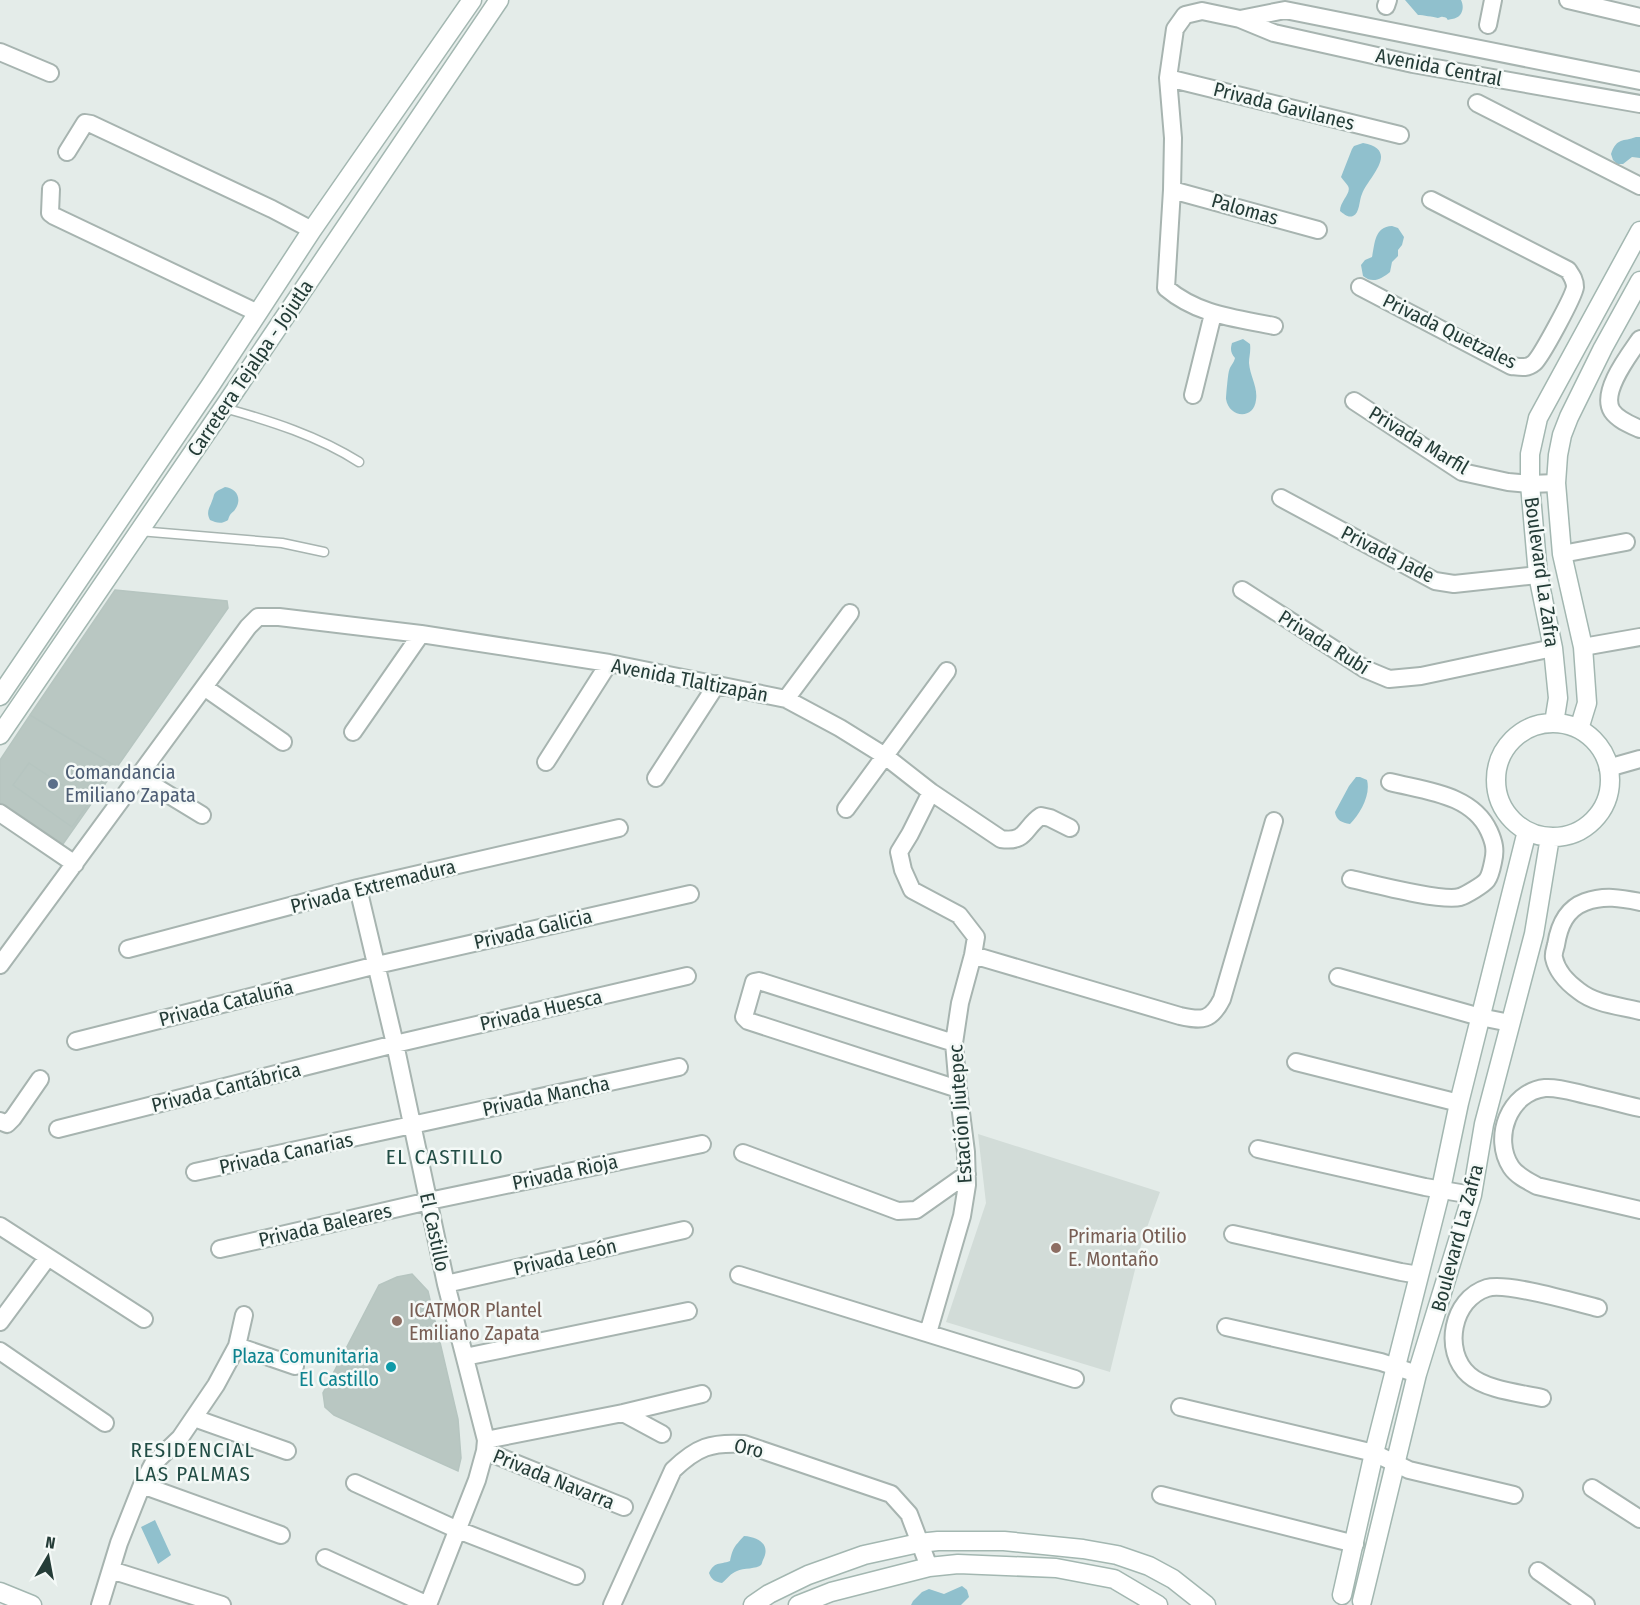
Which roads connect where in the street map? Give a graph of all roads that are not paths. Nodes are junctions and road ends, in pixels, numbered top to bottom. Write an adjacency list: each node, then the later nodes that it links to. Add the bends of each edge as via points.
1 (472, 0): 20 (street, Carretera Tejalpa - Jojutla)
2 (499, 0): 35 (street, Carretera Tejalpa - Jojutla)
3 (1493, 0): 7 (street)
4 (1568, 0): 5 (street)
5 (1640, 17)
6 (1240, 19): 10 (street, Avenida Central, via 1202,10 1185,15 1175,29); 11 (street, Avenida Central, via 1285,10); 13 (street, Avenida Central, via 1274,33 1401,61)
7 (1488, 25)
8 (0, 52): 9 (street)
9 (50, 73)
10 (1168, 78): 14 (street, Privada Gavilanes); 18 (street, Avenida Central)
11 (1640, 81)
12 (1478, 103): 16 (street)
13 (1640, 104)
14 (1400, 135)
15 (66, 152): 20 (street, via 85,123 91,124)
16 (1640, 186)
17 (51, 189): 25 (street, via 50,213 54,216)
18 (1172, 190): 21 (street, Palomas); 26 (street, Avenida Central, via 1167,288 1180,300)
19 (1431, 200): 28 (street, Privada Quetzales, via 1568,270 1575,290)
20 (312, 230): 25 (street, Carretera Tejalpa - Jojutla)
21 (1318, 230)
22 (1640, 231): 30 (street, Boulevard La Zafra)
23 (1640, 281): 31 (street, Boulevard La Zafra)
24 (1360, 287): 28 (street, Privada Quetzales, via 1511,366 1524,368 1534,363)
25 (258, 313): 56 (street, Carretera Tejalpa - Jojutla)
26 (1213, 314): 27 (street, Avenida Central); 33 (street)
27 (1274, 326)
28 (1557, 327): 30 (street)
29 (1640, 339): 32 (street)
30 (1581, 341): 39 (street, Boulevard La Zafra, via 1538,418 1530,454)
31 (1603, 348): 32 (street); 38 (street, Boulevard La Zafra, via 1562,435)
32 (1626, 360): 36 (street, via 1610,390 1611,409)
33 (1193, 395)
34 (1354, 401): 39 (street, Privada Marfil, via 1462,472)
35 (224, 407): 37 (lane, via 270,421 336,448); 41 (street, Carretera Tejalpa - Jojutla)
36 (1640, 429)
37 (359, 462)
38 (1556, 483): 39 (street, Privada Marfil); 44 (street, Boulevard La Zafra)
39 (1530, 484): 45 (street, Boulevard La Zafra)
40 (1281, 498): 45 (street, Privada Jade, via 1435,581 1454,584)
41 (139, 531): 43 (lane, via 282,543); 61 (street, Carretera Tejalpa - Jojutla)
42 (1626, 542): 44 (street)
43 (324, 552)
44 (1562, 554): 50 (street, Boulevard La Zafra)
45 (1538, 575): 51 (street, Boulevard La Zafra)
46 (1242, 590): 51 (street, Privada Rubí, via 1365,669 1389,679)
47 (850, 613): 57 (street)
48 (421, 634): 52 (street, Avenida Tlaltizapán); 55 (street, Avenida Tlaltizapán, via 258,617); 60 (street)
49 (1640, 637): 50 (street)
50 (1583, 647): 59 (street, Boulevard La Zafra, via 1587,703)
51 (1553, 648): 58 (street, Boulevard La Zafra, via 1558,698)
52 (609, 663): 54 (street, Avenida Tlaltizapán); 65 (street)
53 (947, 671): 63 (street)
54 (717, 684): 57 (street, Avenida Tlaltizapán); 68 (street)
55 (204, 687): 62 (street); 67 (street)
56 (0, 696)
57 (786, 699): 63 (street, Avenida Tlaltizapán)
58 (1554, 723): 59 (street); 77 (street, via 1519,734 1498,763 1498,800 1507,815)
59 (1579, 729): 66 (street, via 1600,748)
60 (352, 732)
61 (0, 735)
62 (283, 742)
63 (885, 756): 70 (street, Avenida Tlaltizapán); 71 (street)
64 (1640, 759): 66 (street)
65 (546, 762)
66 (1608, 768): 78 (street, via 1609,793 1603,809 1579,832)
67 (138, 776): 73 (street); 79 (street)
68 (656, 778)
69 (1390, 782): 80 (street, via 1453,798 1471,807 1494,841)
70 (931, 792): 76 (street, Avenida Tlaltizapán, via 1001,839 1013,841 1022,836 1041,816); 89 (street, Estación Jiutepec, via 899,852 903,870 912,890 959,915 976,937)
71 (846, 810)
72 (0, 813): 79 (street)
73 (202, 815)
74 (1274, 821): 89 (street, via 1222,999 1208,1018 1180,1016)
75 (619, 828): 83 (street, Privada Extremadura)
76 (1070, 828)
77 (1527, 831): 78 (street); 81 (street, Boulevard La Zafra)
78 (1550, 837): 86 (street, Boulevard La Zafra)
79 (75, 864): 90 (street)
80 (1493, 864): 81 (street); 82 (street, via 1487,880 1458,897)
81 (1518, 871): 95 (street, Boulevard La Zafra)
82 (1351, 879)
83 (358, 888): 88 (street, Privada Extremadura); 91 (street, El Castillo)
84 (690, 894): 91 (street, Privada Galicia)
85 (1640, 902): 87 (street, via 1605,897 1583,902 1562,921)
86 (1534, 934): 87 (street); 96 (street, Boulevard La Zafra)
87 (1557, 937): 94 (street, via 1554,957 1559,972 1580,993)
88 (128, 949)
89 (974, 955): 98 (street, Estación Jiutepec)
90 (0, 965)
91 (377, 965): 97 (street, Privada Cataluña); 99 (street, El Castillo)
92 (687, 976): 99 (street, Privada Huesca)
93 (1338, 977): 95 (street)
94 (1640, 1011)
95 (1480, 1017): 96 (street); 104 (street, Boulevard La Zafra)
96 (1510, 1023): 107 (street, Boulevard La Zafra)
97 (76, 1041)
98 (954, 1042): 103 (street, Estación Jiutepec); 103 (street, via 759,981 754,982 744,1017)
99 (395, 1044): 108 (street, El Castillo); 110 (street, Privada Cantábrica)
100 (1296, 1062): 104 (street)
101 (679, 1067): 108 (street, Privada Mancha)
102 (40, 1079): 106 (street, via 13,1118 7,1124)
103 (958, 1089): 115 (street, Estación Jiutepec)
104 (1459, 1103): 116 (street, Boulevard La Zafra)
105 (1640, 1108): 109 (street, via 1545,1088 1519,1099)
106 (0, 1121)
107 (1484, 1124): 109 (street); 117 (street, Boulevard La Zafra)
108 (413, 1125): 114 (street, Privada Canarias); 118 (street, El Castillo)
109 (1504, 1128): 119 (street, via 1504,1152 1522,1178 1537,1186)
110 (58, 1129)
111 (702, 1144): 118 (street, Privada Rioja)
112 (1258, 1149): 116 (street)
113 (743, 1153): 115 (street, via 898,1211 916,1210)
114 (195, 1172)
115 (968, 1174): 136 (street, Estación Jiutepec, via 962,1215)
116 (1441, 1189): 117 (street); 126 (street, Boulevard La Zafra)
117 (1472, 1195): 131 (street, Boulevard La Zafra)
118 (429, 1201): 123 (street, Privada Baleares); 127 (street, El Castillo)
119 (1640, 1210)
120 (0, 1226): 124 (street)
121 (684, 1230): 127 (street, Privada León)
122 (1233, 1234): 126 (street)
123 (220, 1249)
124 (48, 1257): 132 (street); 133 (street)
125 (739, 1275): 136 (street)
126 (1419, 1275): 141 (street, Boulevard La Zafra)
127 (446, 1284): 139 (street, El Castillo)
128 (1598, 1308): 134 (street, via 1507,1287 1488,1288 1465,1302)
129 (688, 1311): 139 (street)
130 (244, 1315): 137 (street)
131 (1436, 1317): 134 (street); 142 (street, Boulevard La Zafra)
132 (144, 1319)
133 (0, 1322)
134 (1455, 1322): 145 (street, via 1454,1347 1458,1362 1469,1375 1484,1385)
135 (1226, 1327): 141 (street)
136 (928, 1333): 143 (street)
137 (237, 1346): 140 (street); 148 (street)
138 (0, 1351): 149 (street)
139 (465, 1357): 151 (street, El Castillo)
140 (296, 1366)
141 (1397, 1368): 142 (street); 153 (street, Boulevard La Zafra)
142 (1418, 1374): 154 (street, Boulevard La Zafra)
143 (1075, 1379)
144 (702, 1394): 147 (street)
145 (1542, 1398)
146 (1180, 1407): 153 (street)
147 (623, 1413): 150 (street); 151 (street)
148 (194, 1418): 152 (street); 156 (street, via 153,1464)
149 (105, 1423)
150 (662, 1434)
151 (485, 1446): 160 (street, Privada Navarra); 162 (street, El Castillo)
152 (286, 1451)
153 (1374, 1453): 154 (street); 165 (street, Boulevard La Zafra)
154 (1396, 1463): 159 (street, via 1409,1470); 173 (street, Boulevard La Zafra)
155 (355, 1482): 162 (street)
156 (142, 1485): 163 (street); 168 (street)
157 (1592, 1488): 161 (street)
158 (1161, 1495): 165 (street)
159 (1514, 1495)
160 (624, 1507)
161 (1640, 1519)
162 (458, 1530): 170 (street); 177 (street, El Castillo)
163 (281, 1535)
164 (919, 1543): 167 (street, Oro); 178 (street, Oro, via 909,1514 891,1494 744,1444 705,1447 687,1456 673,1470); 179 (street, via 808,1575); 182 (street, via 1004,1541 1117,1555 1173,1579)
165 (1354, 1544): 172 (street, Boulevard La Zafra)
166 (325, 1558): 177 (street)
167 (929, 1567): 180 (street, via 831,1592); 181 (street, via 958,1564 1056,1568 1114,1579)
168 (111, 1570): 175 (street); 176 (street)
169 (1538, 1572): 183 (street)
170 (576, 1576)
171 (0, 1593): 174 (street)
172 (1337, 1600): 173 (street, via 1353,1595)
173 (1363, 1603)
174 (32, 1605)
175 (100, 1605)
176 (222, 1605)
177 (428, 1605)
178 (612, 1605)
179 (753, 1605)
180 (798, 1605)
181 (1158, 1605)
182 (1206, 1605)
183 (1586, 1605)

